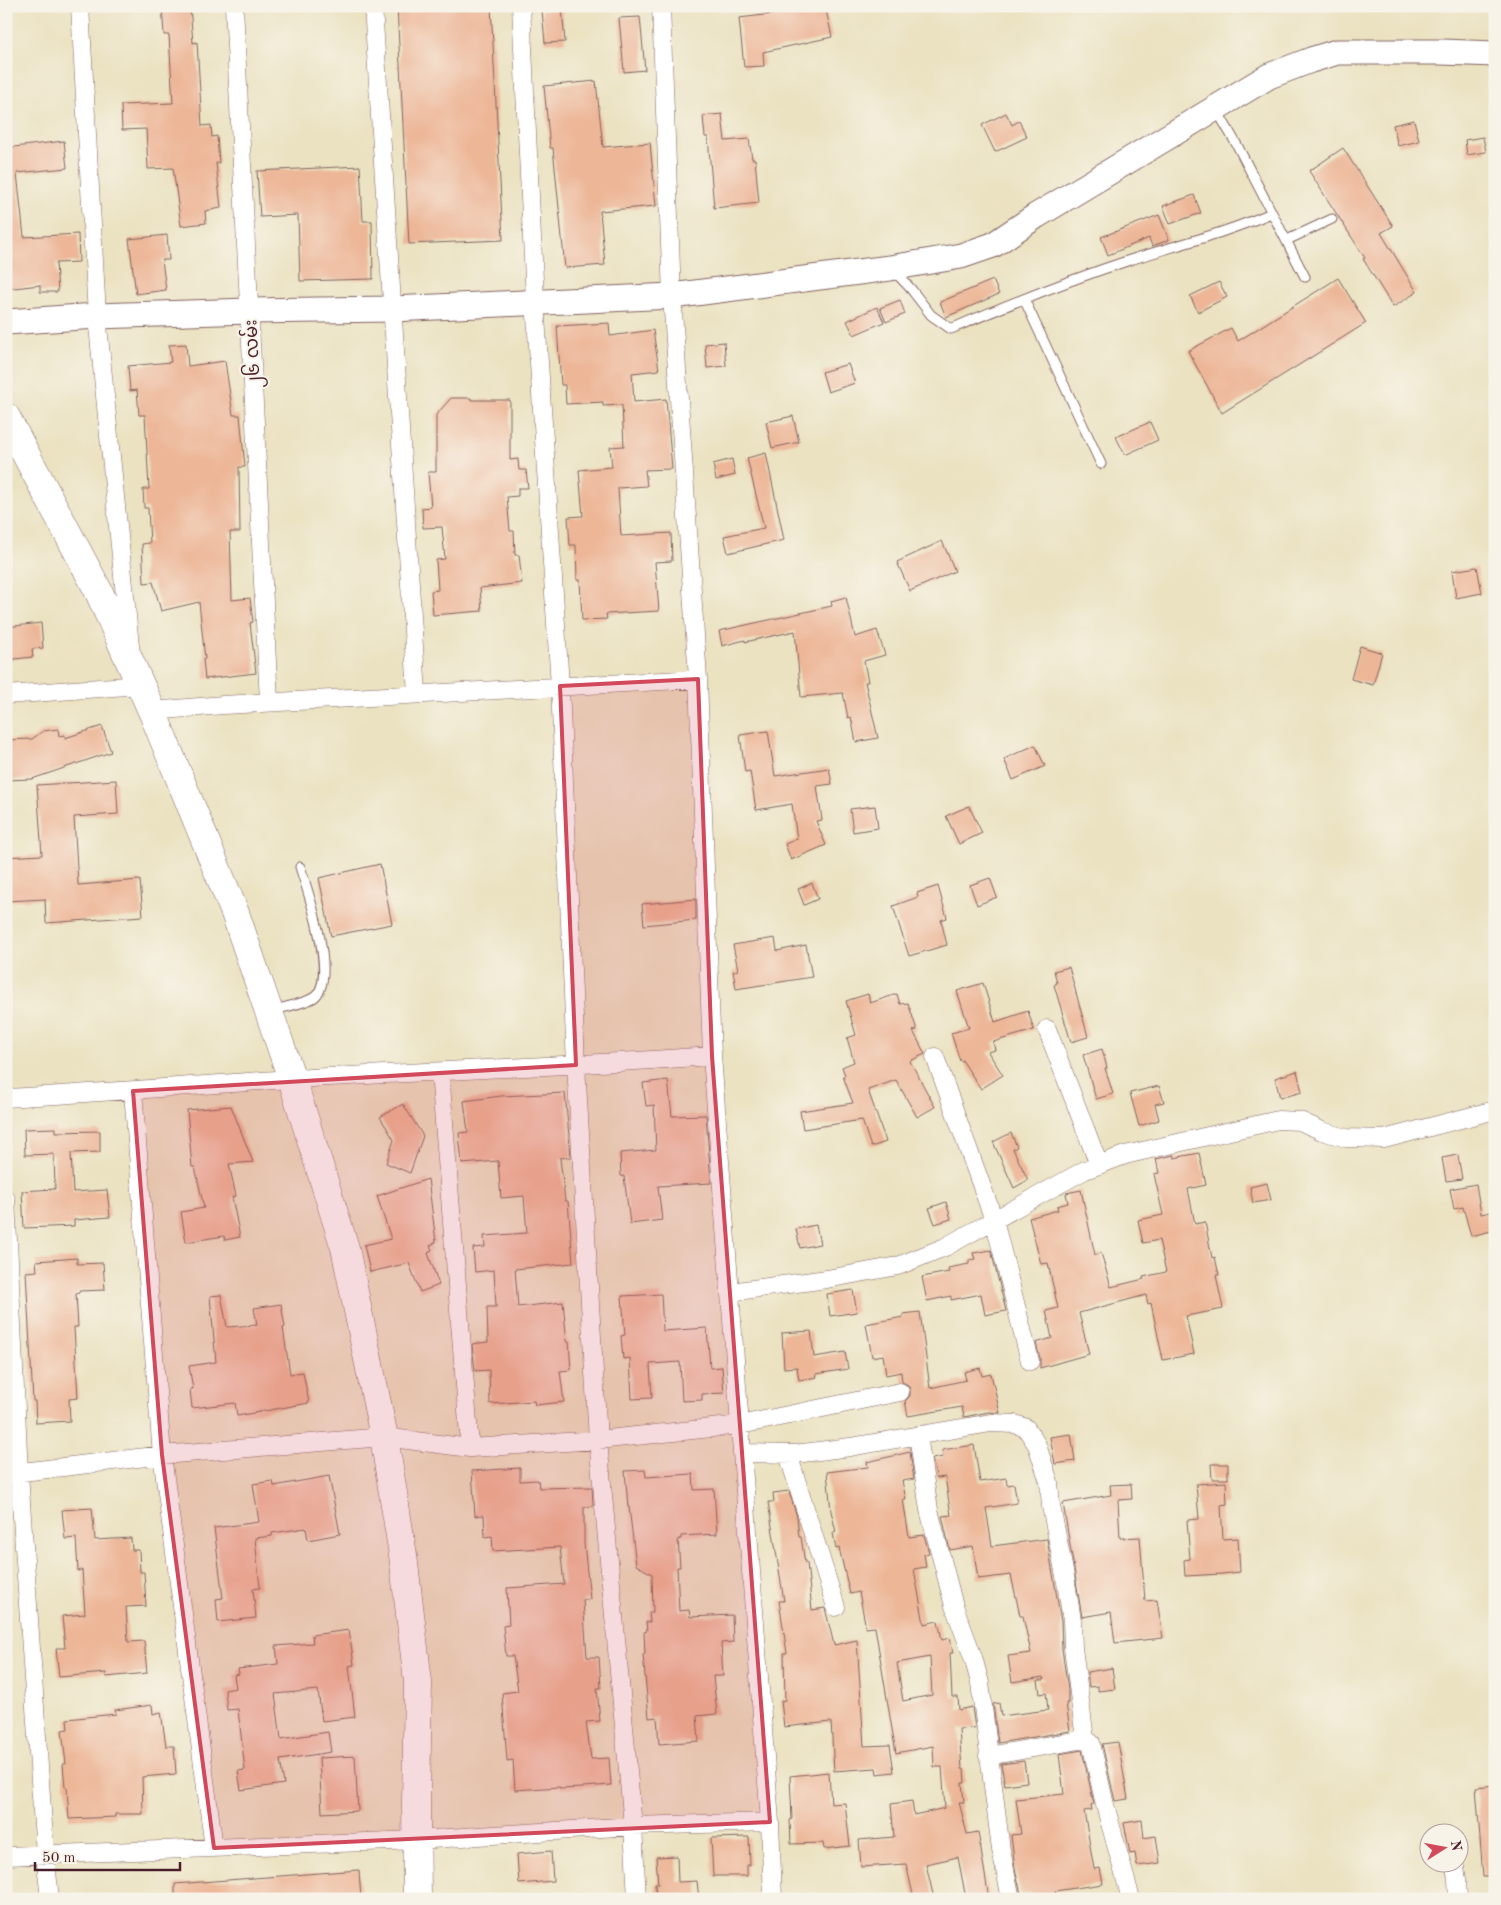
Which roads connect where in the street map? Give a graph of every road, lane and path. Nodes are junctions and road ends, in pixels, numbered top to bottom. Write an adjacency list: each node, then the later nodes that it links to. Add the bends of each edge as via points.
1 (80, 6): 18 (street)
2 (234, 6): 17 (street, ၂၆ လမ်း)
3 (373, 6): 16 (street)
4 (521, 6): 15 (street)
5 (661, 6): 13 (street)
6 (1495, 54): 7 (street, via 1337,52 1269,76)
7 (1216, 108): 8 (lane); 11 (street, via 993,245 961,256)
8 (1272, 213): 10 (lane); 14 (lane)
9 (1332, 219): 10 (lane)
10 (1287, 240): 12 (lane)
11 (890, 268): 13 (street); 14 (lane, via 931,314 951,329)
12 (1305, 277)
13 (672, 296): 15 (street); 23 (street)
14 (1024, 299): 21 (lane)
15 (536, 301): 16 (street); 24 (street)
16 (392, 308): 17 (street); 25 (street)
17 (249, 311): 18 (street); 27 (street, ၂၆ လမ်း)
18 (97, 316): 19 (street); 22 (street)
19 (6, 322)
20 (6, 416): 22 (main road, via 98,590)
21 (1101, 464)
22 (136, 675): 26 (street); 28 (main road)
23 (698, 679): 24 (street); 32 (street)
24 (560, 686): 25 (street); 34 (street)
25 (417, 694): 27 (street)
26 (6, 695)
27 (269, 702): 28 (street)
28 (152, 711): 30 (main road, via 235,912)
29 (300, 867): 30 (lane, via 316,917 323,964 322,984 313,998)
30 (269, 1011): 36 (main road)
31 (1047, 1029): 40 (street)
32 (712, 1056): 34 (street); 43 (street)
33 (935, 1057): 42 (street)
34 (576, 1065): 35 (street); 49 (street)
35 (440, 1072): 36 (street); 50 (street)
36 (292, 1080): 37 (street); 48 (main road, via 344,1248)
37 (133, 1092): 38 (street); 53 (street)
38 (6, 1098)
39 (1495, 1110): 40 (street, via 1384,1139 1346,1138 1300,1121 1278,1120 1125,1155)
40 (1099, 1165): 42 (street)
41 (6, 1200): 54 (street)
42 (994, 1220): 43 (street, via 945,1247 898,1266 827,1280); 44 (street)
43 (730, 1292): 46 (street)
44 (1030, 1361)
45 (900, 1392): 46 (street)
46 (740, 1425): 49 (street); 51 (street)
47 (918, 1435): 52 (street); 56 (street, via 991,1423 1015,1424 1031,1434 1049,1482 1072,1620); 57 (street, via 929,1510 954,1606 980,1683)
48 (384, 1437): 50 (street); 53 (street); 60 (main road, via 403,1555 418,1682)
49 (598, 1440): 50 (street); 59 (street)
50 (470, 1448)
51 (742, 1454): 52 (street); 58 (street)
52 (788, 1454): 55 (street)
53 (162, 1455): 54 (street); 61 (street)
54 (13, 1474): 62 (street)
55 (836, 1607)
56 (1085, 1738): 57 (street); 70 (street, via 1091,1743)
57 (988, 1756): 69 (street)
58 (770, 1822): 59 (street); 68 (street)
59 (633, 1826): 60 (street); 67 (street)
60 (417, 1840): 61 (street); 66 (main road)
61 (214, 1848): 62 (street)
62 (45, 1854): 63 (street); 65 (street)
63 (6, 1856)
64 (1456, 1872): 71 (street)
65 (50, 1899)
66 (418, 1899)
67 (637, 1899)
68 (773, 1899)
69 (1011, 1899)
70 (1130, 1899)
71 (1458, 1899)

